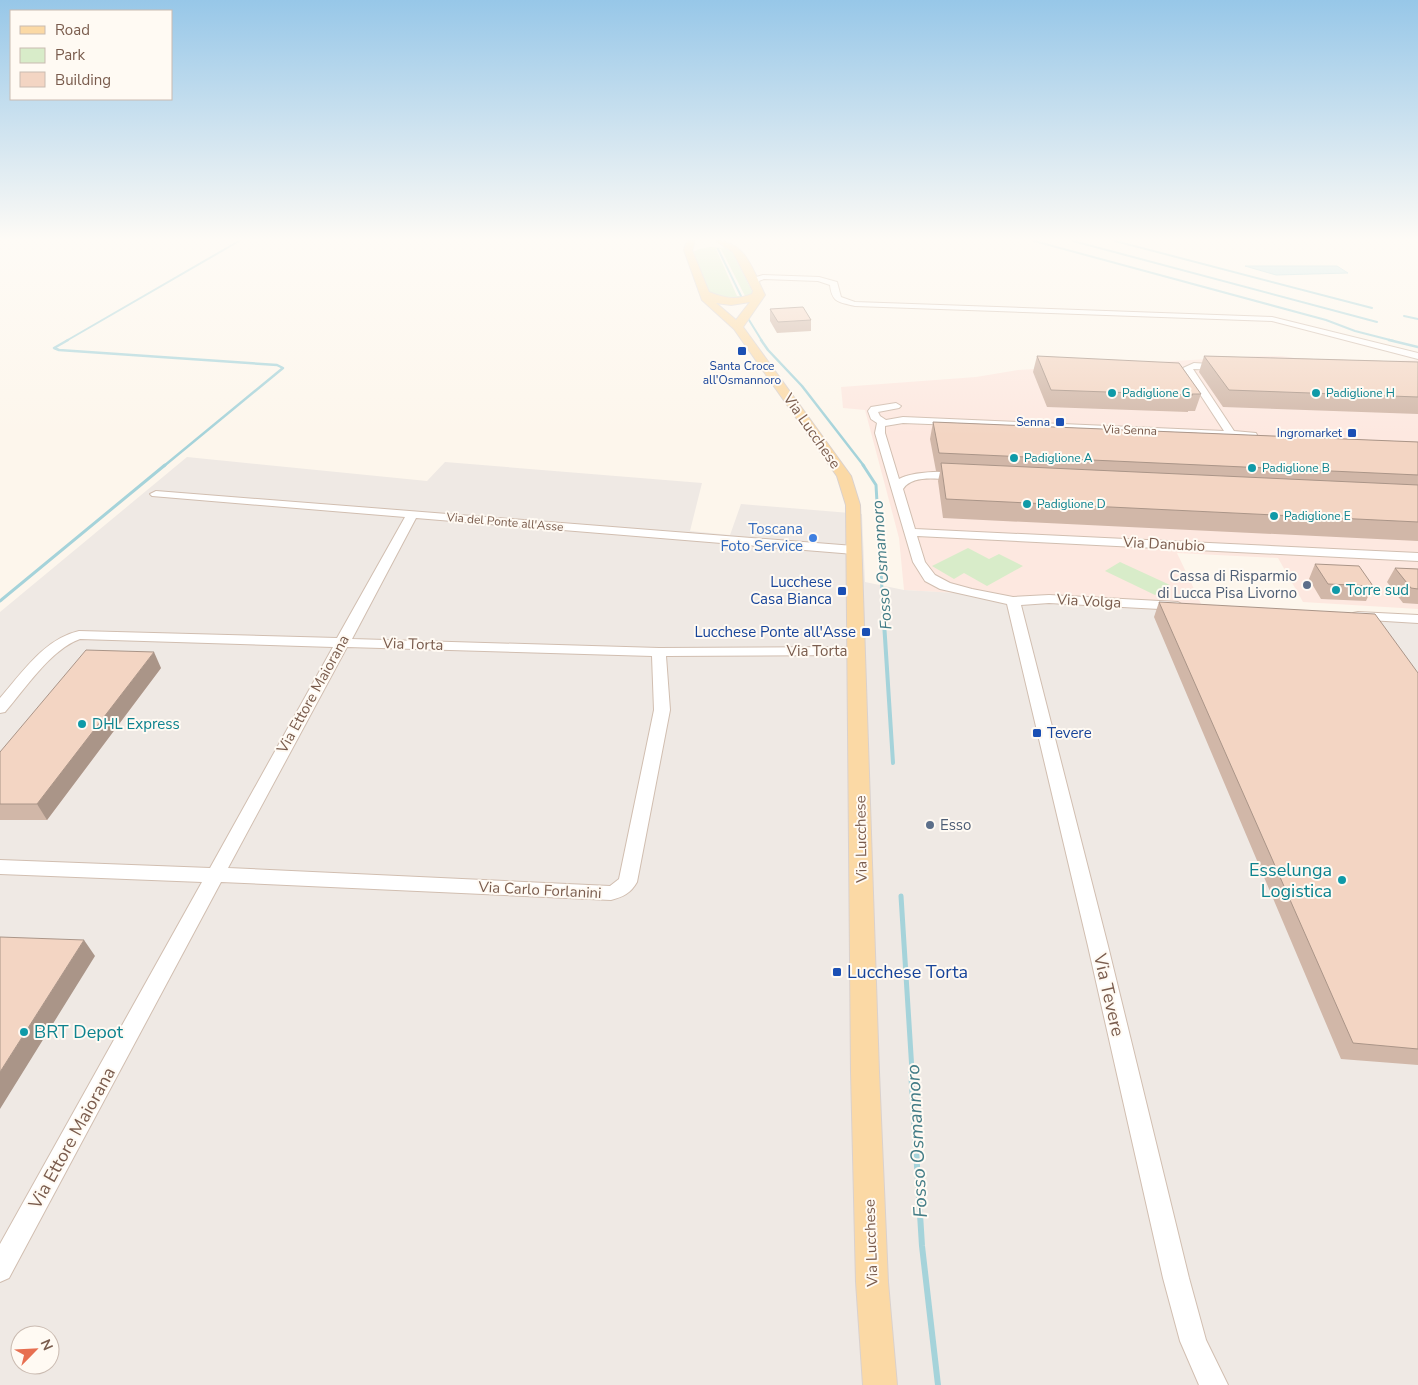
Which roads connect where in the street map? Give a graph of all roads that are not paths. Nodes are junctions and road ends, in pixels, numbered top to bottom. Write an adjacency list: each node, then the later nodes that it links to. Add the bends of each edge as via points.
1 (713, 306): 4 (main road, Via Lucchese)
2 (752, 306): 4 (main road)
3 (909, 306): 5 (street, via 1272,319)
4 (738, 327): 18 (main road, Via Lucchese, via 844,476 850,488)
5 (1418, 356)
6 (1228, 367): 9 (street, via 1188,368)
7 (896, 406): 8 (street, via 881,406 873,411 875,417)
8 (884, 423): 9 (street, Via Senna, via 903,420); 11 (street, Via Volga, via 879,428)
9 (1231, 434): 10 (street, Via Senna)
10 (1263, 436)
11 (889, 462): 12 (street, via 905,472); 14 (street, Via Volga)
12 (931, 476): 13 (street); 14 (street, via 907,479)
13 (970, 478)
14 (897, 489): 17 (street, Via Volga)
15 (156, 494): 16 (street, Via del Ponte all'Asse)
16 (412, 515): 18 (street, Via del Ponte all'Asse); 24 (street, Via Ettore Maiorana)
17 (910, 532): 19 (street, Via Danubio); 20 (street, Via Volga, via 920,562 930,578 945,586)
18 (854, 550): 25 (main road, Via Lucchese)
19 (1418, 557)
20 (1013, 601): 21 (street, Via Volga, via 1049,598); 32 (street, Via Tevere, via 1176,1278 1193,1340)
21 (1187, 606)
22 (1341, 615): 23 (street)
23 (1418, 619)
24 (342, 642): 26 (street, Via Torta); 27 (street, Via Torta, via 74,636 56,646); 29 (street, Via Ettore Maiorana)
25 (856, 651): 26 (street, Via Torta); 31 (main road, Via Lucchese, via 864,1072 872,1282)
26 (659, 652): 29 (street, Via Carlo Forlanini, via 662,710 628,882 621,889 611,893)
27 (0, 708)
28 (0, 867): 29 (street)
29 (215, 875): 30 (street, Via Ettore Maiorana)
30 (0, 1269)
31 (880, 1385)
32 (1214, 1385)

